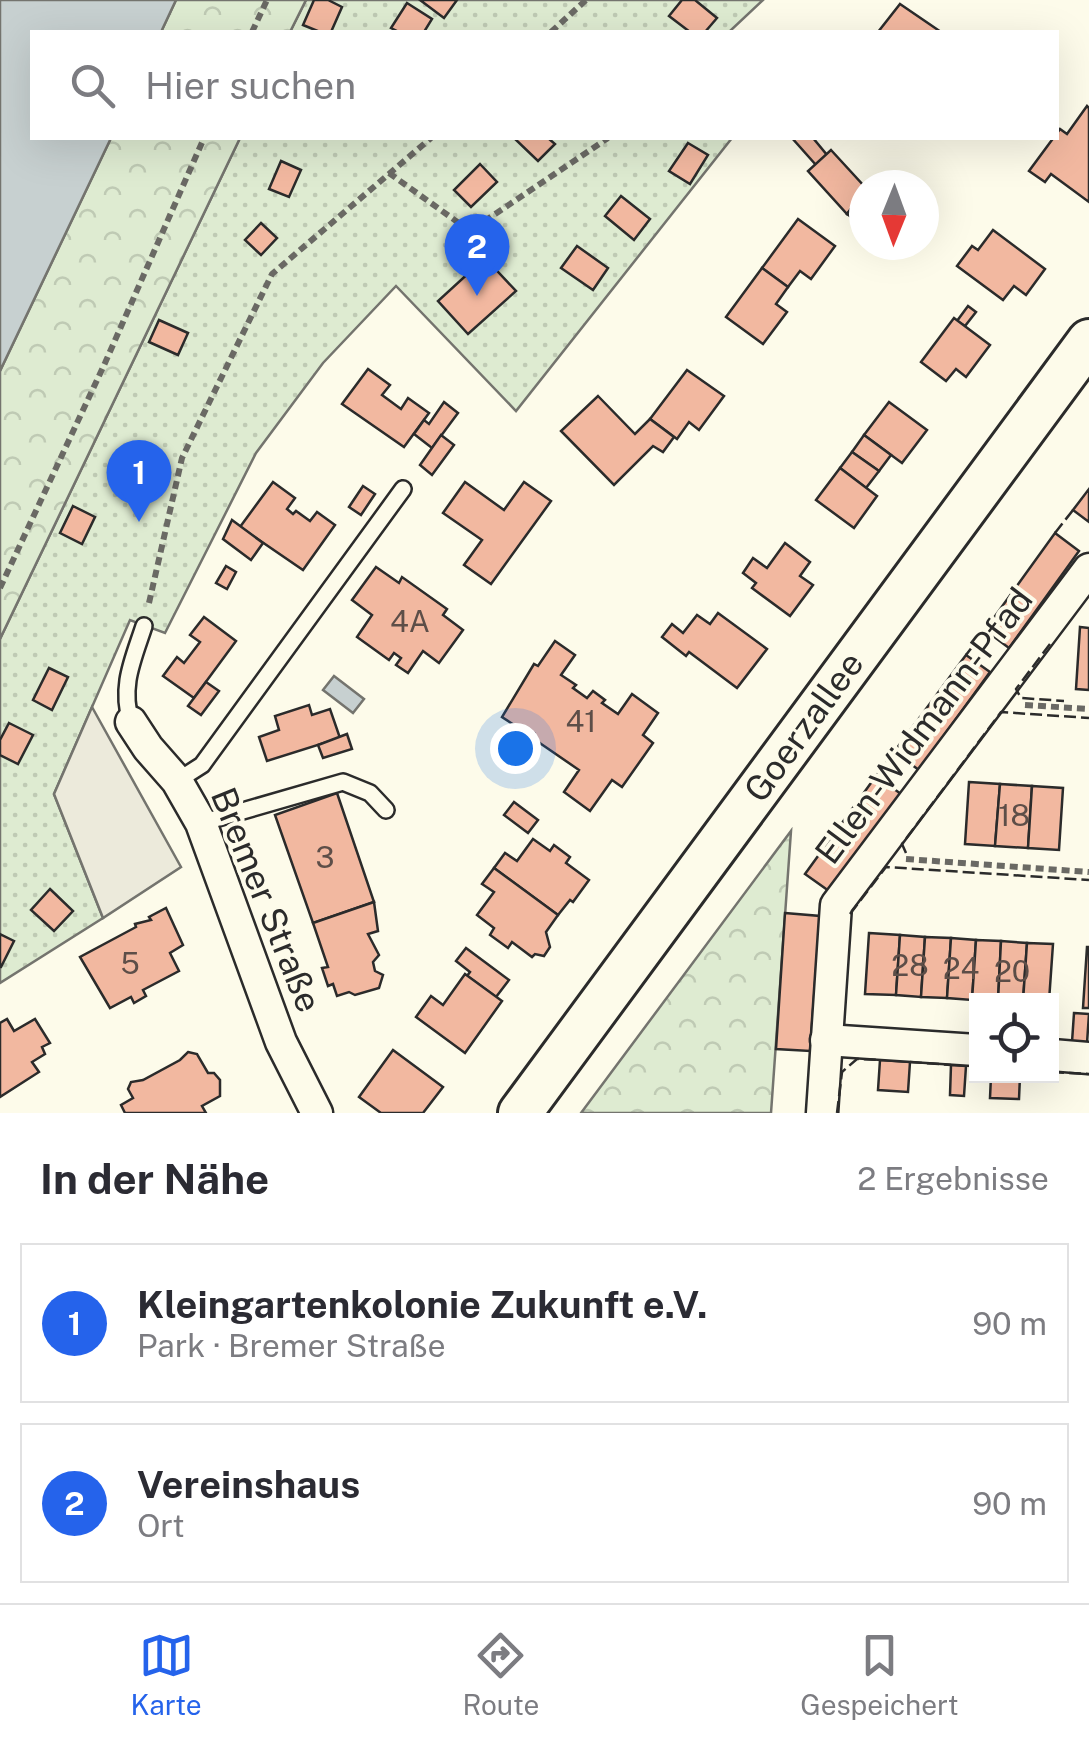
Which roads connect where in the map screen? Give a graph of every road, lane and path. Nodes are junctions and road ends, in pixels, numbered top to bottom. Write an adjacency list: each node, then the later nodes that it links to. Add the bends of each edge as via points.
1 (267, 0): 3 (path)
2 (586, 0): 4 (path)
3 (253, 30)
4 (554, 30)
5 (203, 140): 12 (path)
6 (429, 140): 8 (path)
7 (605, 140): 8 (path, via 470,231)
8 (389, 174): 13 (path, via 272,274 182,458)
9 (1089, 341): 27 (main road, Goerzallee)
10 (403, 489): 17 (lane, via 202,765)
11 (1089, 569): 14 (street, Ellen-Widmann-Pfad)
12 (0, 588)
13 (144, 626): 16 (lane, via 127,674)
14 (986, 702): 15 (path); 20 (street, Ellen-Widmann-Pfad)
15 (1089, 709)
16 (131, 722): 17 (street, Bremer Straße)
17 (178, 781): 19 (street, Bremer Straße)
18 (386, 810): 19 (lane, via 370,793 344,782)
19 (201, 823): 26 (street, Bremer Straße, via 281,1042)
20 (873, 856): 21 (path); 22 (street, Ellen-Widmann-Pfad, via 836,905)
21 (1089, 872)
22 (826, 1040): 23 (street); 28 (street, Ellen-Widmann-Pfad)
23 (969, 1050)
24 (1059, 1056): 25 (street)
25 (1089, 1058)
26 (317, 1113)
27 (520, 1113)
28 (822, 1113)

